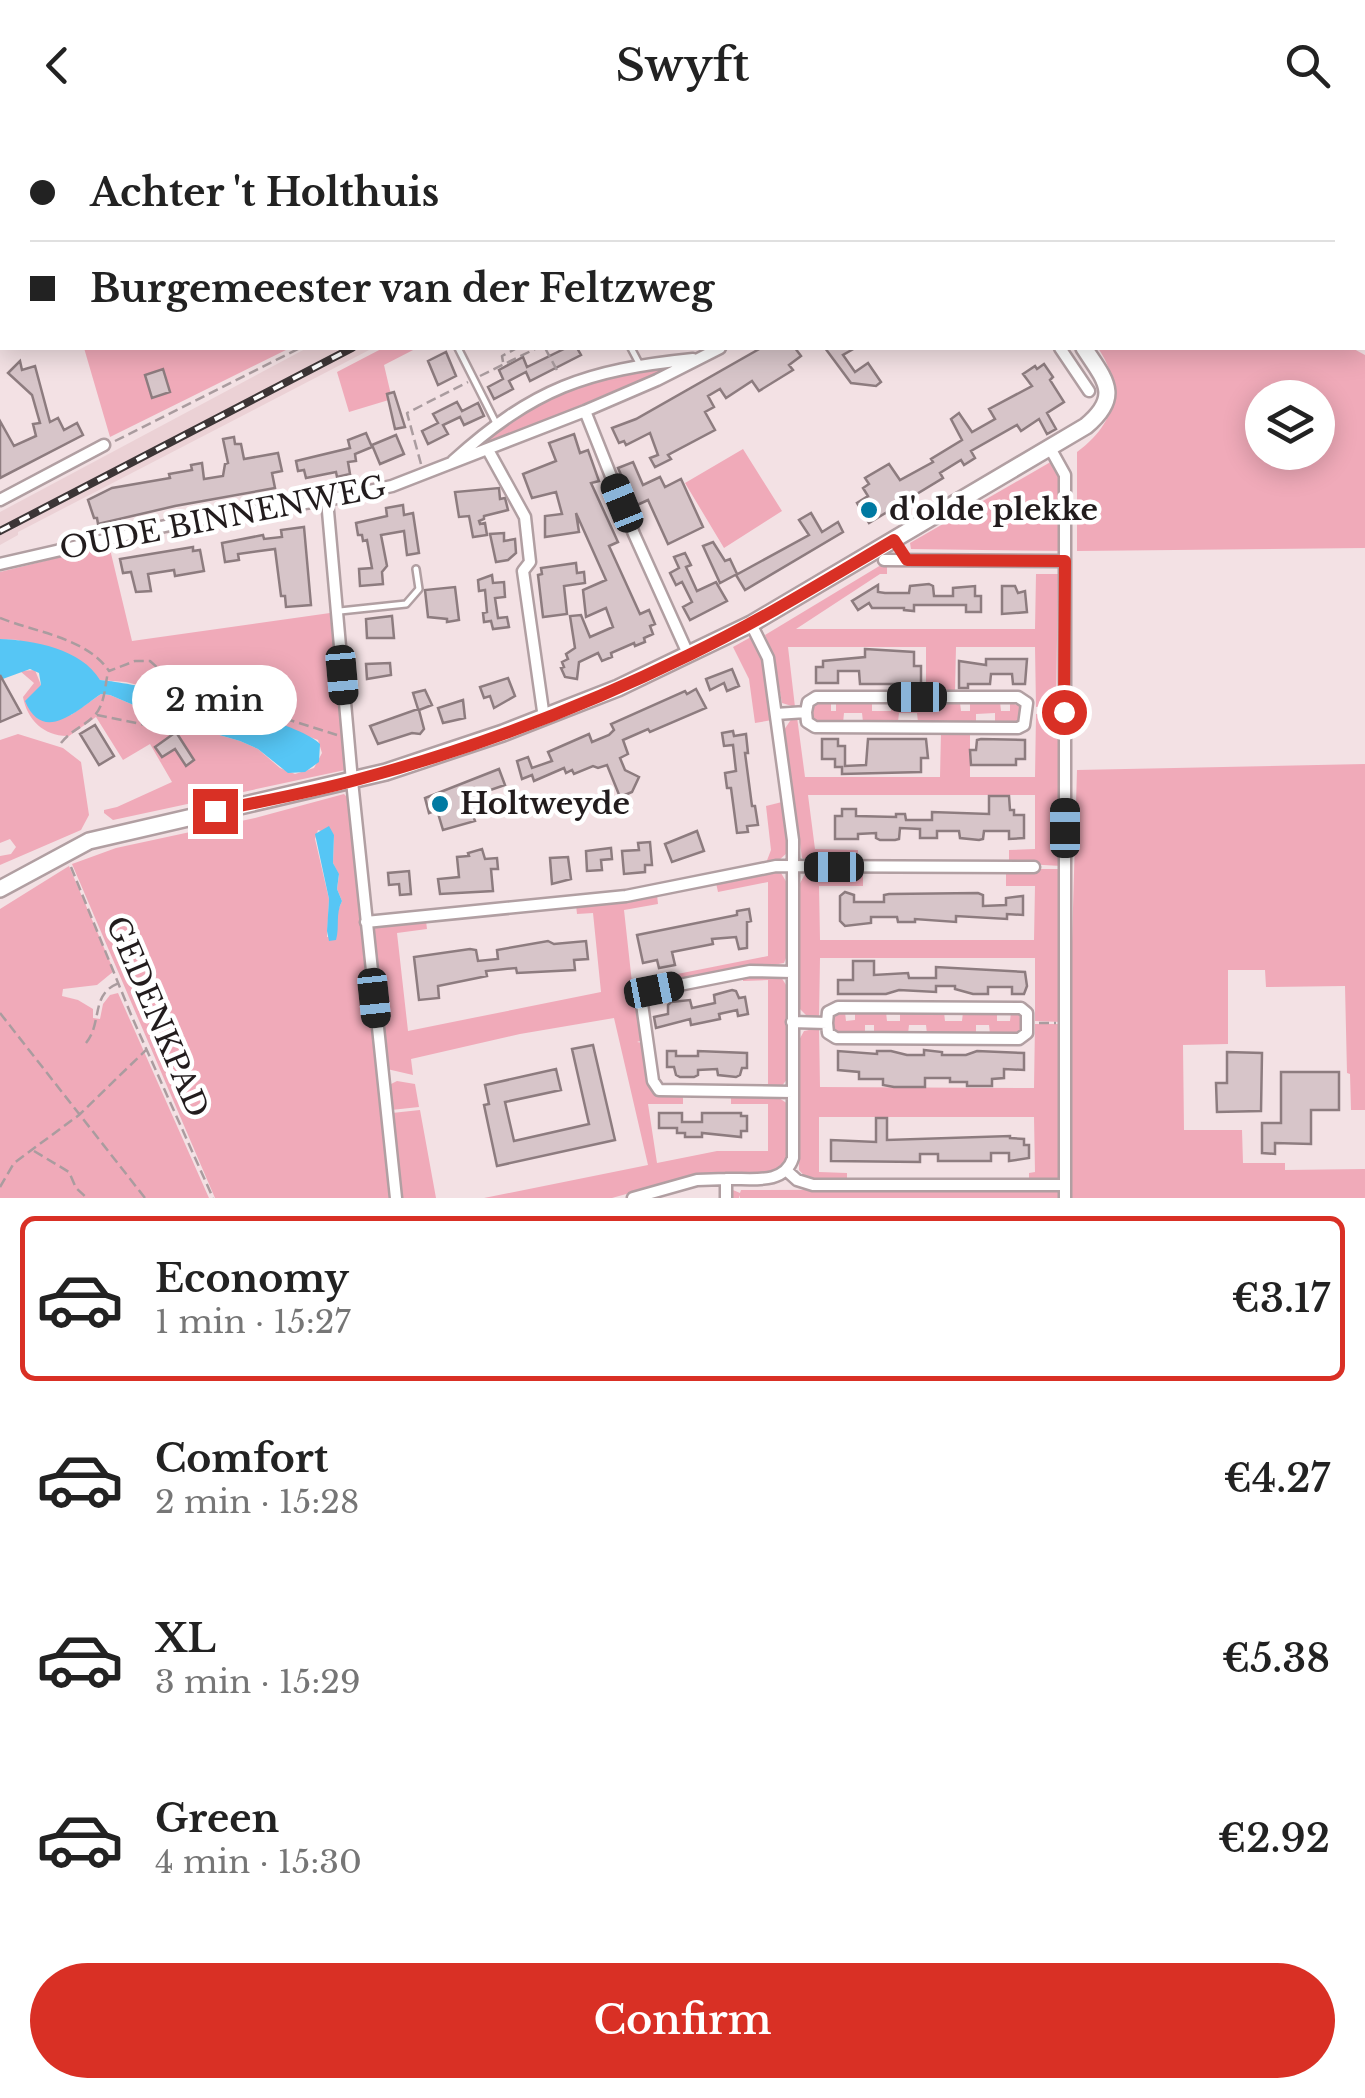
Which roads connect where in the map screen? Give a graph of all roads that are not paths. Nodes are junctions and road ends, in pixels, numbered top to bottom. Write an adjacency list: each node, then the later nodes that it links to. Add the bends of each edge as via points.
1 (459, 350): 10 (lane)
2 (632, 350): 7 (lane)
3 (716, 350): 6 (street, OUDE BINNENWEG)
4 (1061, 350): 8 (street)
5 (1085, 350): 12 (street, via 1104,379 1106,402 1092,422)
6 (700, 358): 7 (street, OUDE BINNENWEG); 9 (street, OUDE BINNENWEG)
7 (640, 365): 10 (street, OUDE BINNENWEG, via 564,384)
8 (1089, 391)
9 (585, 411): 13 (street, OUDE BINNENWEG); 25 (street)
10 (496, 422): 14 (street, OUDE BINNENWEG)
11 (104, 445): 15 (street)
12 (1050, 448): 17 (street); 20 (street, via 1065,475)
13 (488, 450): 14 (street, OUDE BINNENWEG); 28 (street, via 525,517 530,562 523,572)
14 (444, 468): 16 (street, OUDE BINNENWEG)
15 (0, 500)
16 (327, 500): 21 (street, OUDE BINNENWEG, via 174,524); 23 (street)
17 (894, 540): 19 (street); 24 (street)
18 (884, 560): 19 (street)
19 (907, 560): 20 (street)
20 (1065, 561): 40 (street)
21 (0, 564)
22 (416, 568): 23 (lane, via 419,590 406,604)
23 (337, 612): 29 (street)
24 (751, 624): 25 (street); 27 (street, via 767,653)
25 (689, 656): 28 (street)
26 (806, 712): 26 (street, via 815,727 1000,728 1022,727 1027,712 1018,697 816,697); 27 (street)
27 (776, 714): 30 (street)
28 (544, 718): 29 (street)
29 (352, 782): 32 (street, via 112,834 64,851); 33 (street)
30 (793, 867): 31 (street); 33 (street, via 615,898); 34 (street)
31 (1034, 867)
32 (0, 889)
33 (366, 922): 41 (street)
34 (792, 972): 35 (street); 37 (street, via 750,971 654,990 642,1007 654,1083 661,1091)
35 (792, 1022): 36 (street); 37 (street)
36 (827, 1023): 36 (street, via 836,1038 1027,1033 1021,1008 838,1007 828,1012)
37 (792, 1092): 38 (street, via 793,1158)
38 (787, 1171): 39 (street, via 773,1178); 40 (street, via 813,1185)
39 (726, 1179): 42 (street); 43 (street)
40 (1065, 1185): 44 (street)
41 (396, 1198)
42 (632, 1198)
43 (726, 1198)
44 (1065, 1198)

